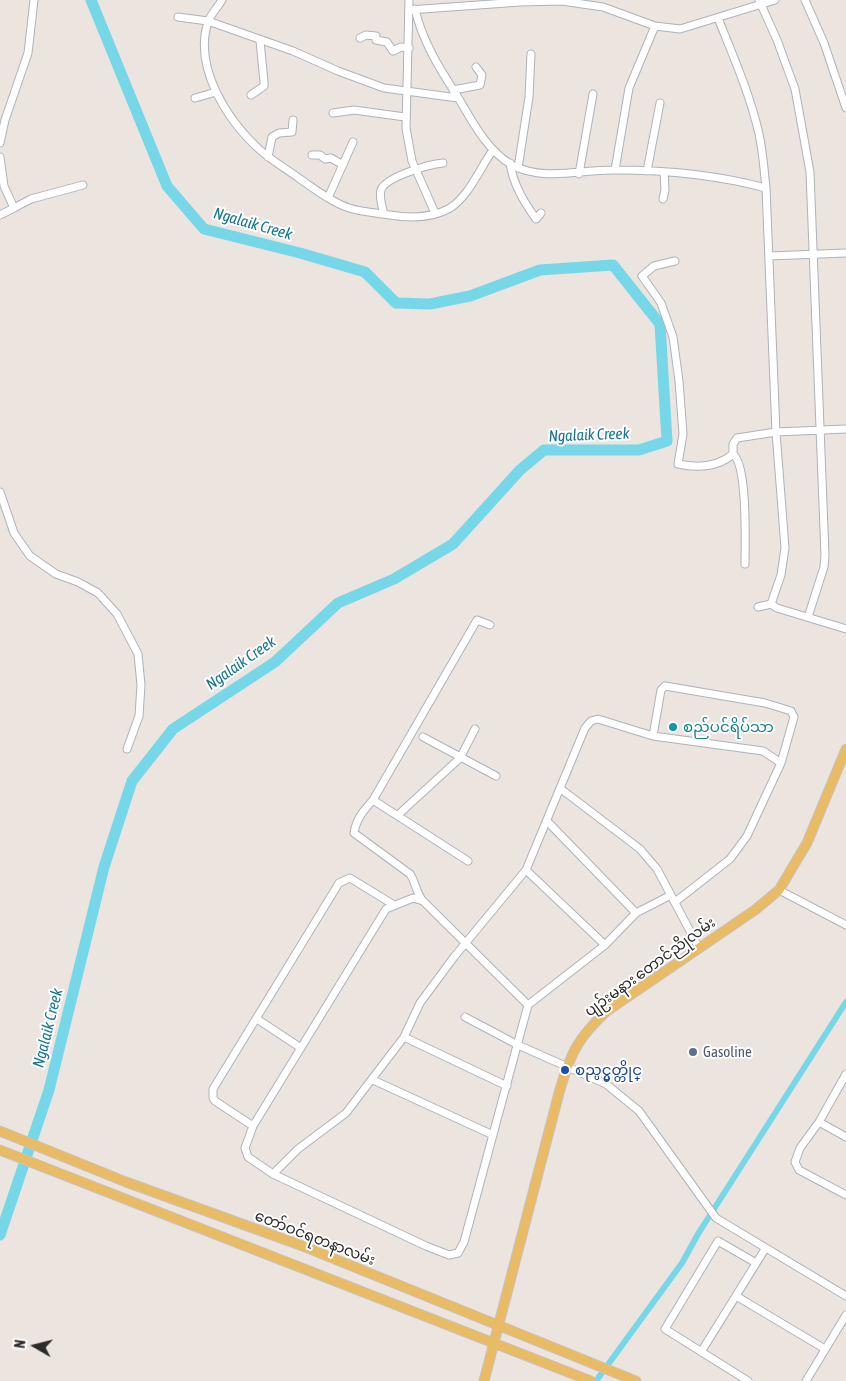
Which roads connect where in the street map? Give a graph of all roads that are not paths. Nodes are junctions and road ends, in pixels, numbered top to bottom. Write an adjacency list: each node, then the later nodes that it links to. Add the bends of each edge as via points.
1 (34, 0): 30 (street, via 28,54 4,120)
2 (222, 0): 10 (street)
3 (409, 0): 7 (street)
4 (775, 0): 6 (street)
5 (805, 0): 25 (street, via 824,43)
6 (760, 2): 9 (street); 54 (street, via 790,75 799,107 810,172)
7 (412, 10): 11 (street, via 562,1 603,7); 14 (street); 17 (street)
8 (178, 17): 10 (street)
9 (718, 18): 11 (street, via 680,29); 45 (street, via 752,108)
10 (208, 21): 13 (street); 19 (street, via 206,64)
11 (655, 26): 39 (street, via 629,88)
12 (360, 38): 14 (street, via 376,36 376,40 387,42 393,51)
13 (260, 41): 18 (street, via 293,51 369,83); 21 (street, via 264,86)
14 (409, 48): 18 (street)
15 (531, 54): 38 (street, via 530,97)
16 (476, 67): 17 (street, via 482,76 480,85)
17 (453, 90): 23 (street)
18 (406, 91): 23 (street); 27 (street)
19 (216, 92): 22 (street); 34 (street, via 233,121)
20 (593, 94): 43 (street)
21 (251, 95)
22 (195, 98)
23 (458, 98): 31 (street)
24 (660, 103): 41 (street)
25 (846, 108)
26 (333, 113): 27 (street, via 351,110)
27 (405, 117): 40 (street)
28 (293, 120): 34 (street, via 292,132 272,137)
29 (352, 142): 37 (street)
30 (0, 143)
31 (493, 150): 36 (street); 49 (street, via 452,206)
32 (312, 154): 37 (street, via 331,158)
33 (0, 157): 48 (street, via 4,186)
34 (268, 157): 46 (street)
35 (443, 163): 40 (street)
36 (510, 163): 38 (street); 51 (street, via 512,176 528,209 536,219)
37 (343, 165): 46 (street)
38 (518, 168): 43 (street)
39 (615, 170): 41 (street); 43 (street)
40 (415, 171): 49 (street); 50 (street, via 388,182 382,188 380,196)
41 (647, 171): 42 (street)
42 (664, 172): 45 (street, via 714,176); 47 (street)
43 (579, 174)
44 (83, 185): 48 (street, via 31,199)
45 (766, 188): 55 (street)
46 (328, 198): 50 (street, via 349,208)
47 (663, 199)
48 (14, 208): 52 (street)
49 (435, 213): 50 (street, via 413,217)
50 (384, 214)
51 (541, 214)
52 (0, 216)
53 (846, 253): 54 (street)
54 (813, 254): 55 (street); 58 (street)
55 (769, 256): 59 (street)
56 (675, 261): 60 (street, via 654,266 642,276 661,303 673,337 682,434 678,464 708,466)
57 (846, 429): 58 (street)
58 (821, 430): 59 (street); 65 (street, via 824,567)
59 (776, 432): 60 (street, via 737,438); 63 (street, via 785,548 781,575)
60 (732, 454): 62 (street, via 739,463 746,521)
61 (0, 492): 71 (street, via 14,533 30,556 56,574 98,593 117,614 138,654 139,716)
62 (745, 564)
63 (771, 604): 64 (street); 65 (street)
64 (758, 607)
65 (808, 617): 67 (street)
66 (490, 624): 77 (street, via 477,620)
67 (846, 628)
68 (475, 729): 73 (street)
69 (653, 736): 74 (street, via 763,751); 74 (street, via 661,690 665,686 765,703 791,711 794,715); 76 (street, via 598,719 591,721)
70 (423, 737): 73 (street)
71 (127, 749)
72 (846, 749): 82 (main road, ပျဉ်းမနား တောင်ညိုလမ်း, via 808,843)
73 (461, 757): 75 (street); 78 (street)
74 (781, 763): 85 (street, via 747,836 730,858)
75 (496, 776)
76 (561, 789): 79 (street); 83 (street, via 640,849 657,869)
77 (373, 800): 78 (street); 84 (street, via 362,812 354,833 410,874)
78 (398, 815): 80 (street)
79 (548, 822): 81 (street); 87 (street)
80 (468, 861)
81 (526, 870): 89 (street); 90 (street)
82 (779, 890): 88 (street); 91 (main road, ပျဉ်းမနား တောင်ညိုလမ်း)
83 (671, 894): 85 (street); 87 (street)
84 (423, 901): 86 (street, via 413,898); 89 (street)
85 (675, 902): 91 (street)
86 (394, 905): 94 (street, via 350,878 342,880); 97 (street, via 386,908)
87 (636, 913): 90 (street)
88 (846, 925)
89 (467, 942): 92 (street); 95 (street, via 420,1003)
90 (605, 945): 92 (street)
91 (699, 948): 98 (main road, ပျဉ်းမနား တောင်ညိုလမ်း, via 607,1011 587,1029)
92 (528, 1005): 96 (street)
93 (465, 1017): 96 (street)
94 (257, 1019): 97 (street); 103 (street, via 212,1095 215,1101)
95 (404, 1037): 100 (street); 101 (street)
96 (518, 1045): 98 (street); 101 (street)
97 (301, 1048): 103 (street)
98 (566, 1068): 110 (street, via 606,1084 639,1111 716,1218); 115 (main road, ပျဉ်းမနား တောင်ညိုလမ်း)
99 (846, 1074): 102 (street)
100 (373, 1080): 105 (street); 108 (street, via 346,1113 298,1149)
101 (507, 1086): 105 (street)
102 (819, 1122): 106 (street); 109 (street, via 795,1156 796,1167)
103 (253, 1126): 108 (street, via 245,1148 248,1157)
104 (0, 1131): 115 (main road, တော်ဝင်ရတနာလမ်း)
105 (493, 1135): 108 (street, via 464,1242 458,1253 449,1255)
106 (846, 1137)
107 (0, 1150): 116 (main road, တော်ဝင်ရတနာလမ်း)
108 (273, 1174)
109 (846, 1194)
110 (765, 1249): 111 (street); 113 (street)
111 (756, 1263): 112 (street); 118 (street, via 718,1241 665,1329)
112 (736, 1296): 117 (street); 118 (street)
113 (846, 1296)
114 (846, 1315): 117 (street)
115 (498, 1325): 116 (main road, ပျဉ်းမနား တောင်ညိုလမ်း); 121 (main road, တော်ဝင်ရတနာလမ်း)
116 (493, 1344): 119 (main road, တော်ဝင်ရတနာလမ်း); 120 (main road, ပျဉ်းမနား တောင်ညိုလမ်း)
117 (825, 1349): 123 (street)
118 (701, 1352): 122 (street)
119 (587, 1379)
120 (484, 1381)
121 (636, 1381)
122 (748, 1381)
123 (806, 1381)

